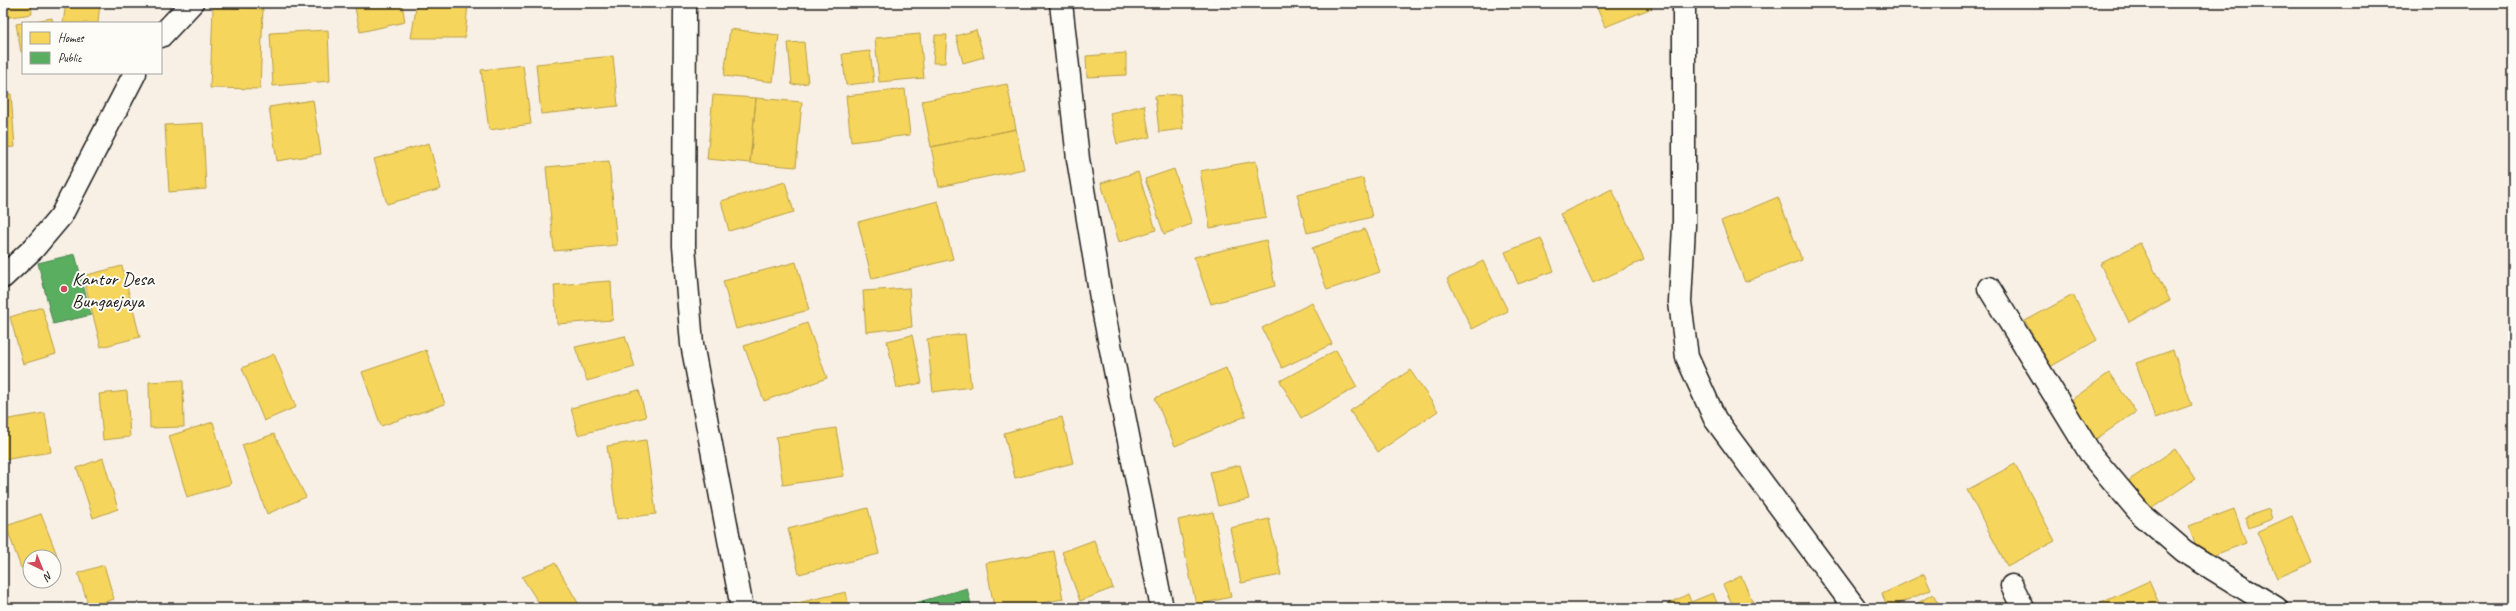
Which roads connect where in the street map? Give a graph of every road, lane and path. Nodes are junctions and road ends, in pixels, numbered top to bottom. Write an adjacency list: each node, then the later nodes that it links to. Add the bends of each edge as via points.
1 (192, 3): 5 (street)
2 (685, 3): 10 (street, via 684,246 692,344)
3 (1061, 3): 11 (street, via 1078,159 1100,296)
4 (1684, 3): 12 (street, via 1684,226 1680,302 1688,357 1715,419)
5 (162, 35)
6 (134, 74): 7 (street, via 60,216 34,248)
7 (3, 277)
8 (1989, 288): 14 (street, via 2092,456 2141,514 2184,550)
9 (2012, 586): 13 (street)
10 (742, 608)
11 (1162, 608)
12 (1856, 608)
13 (2023, 608)
14 (2276, 608)

